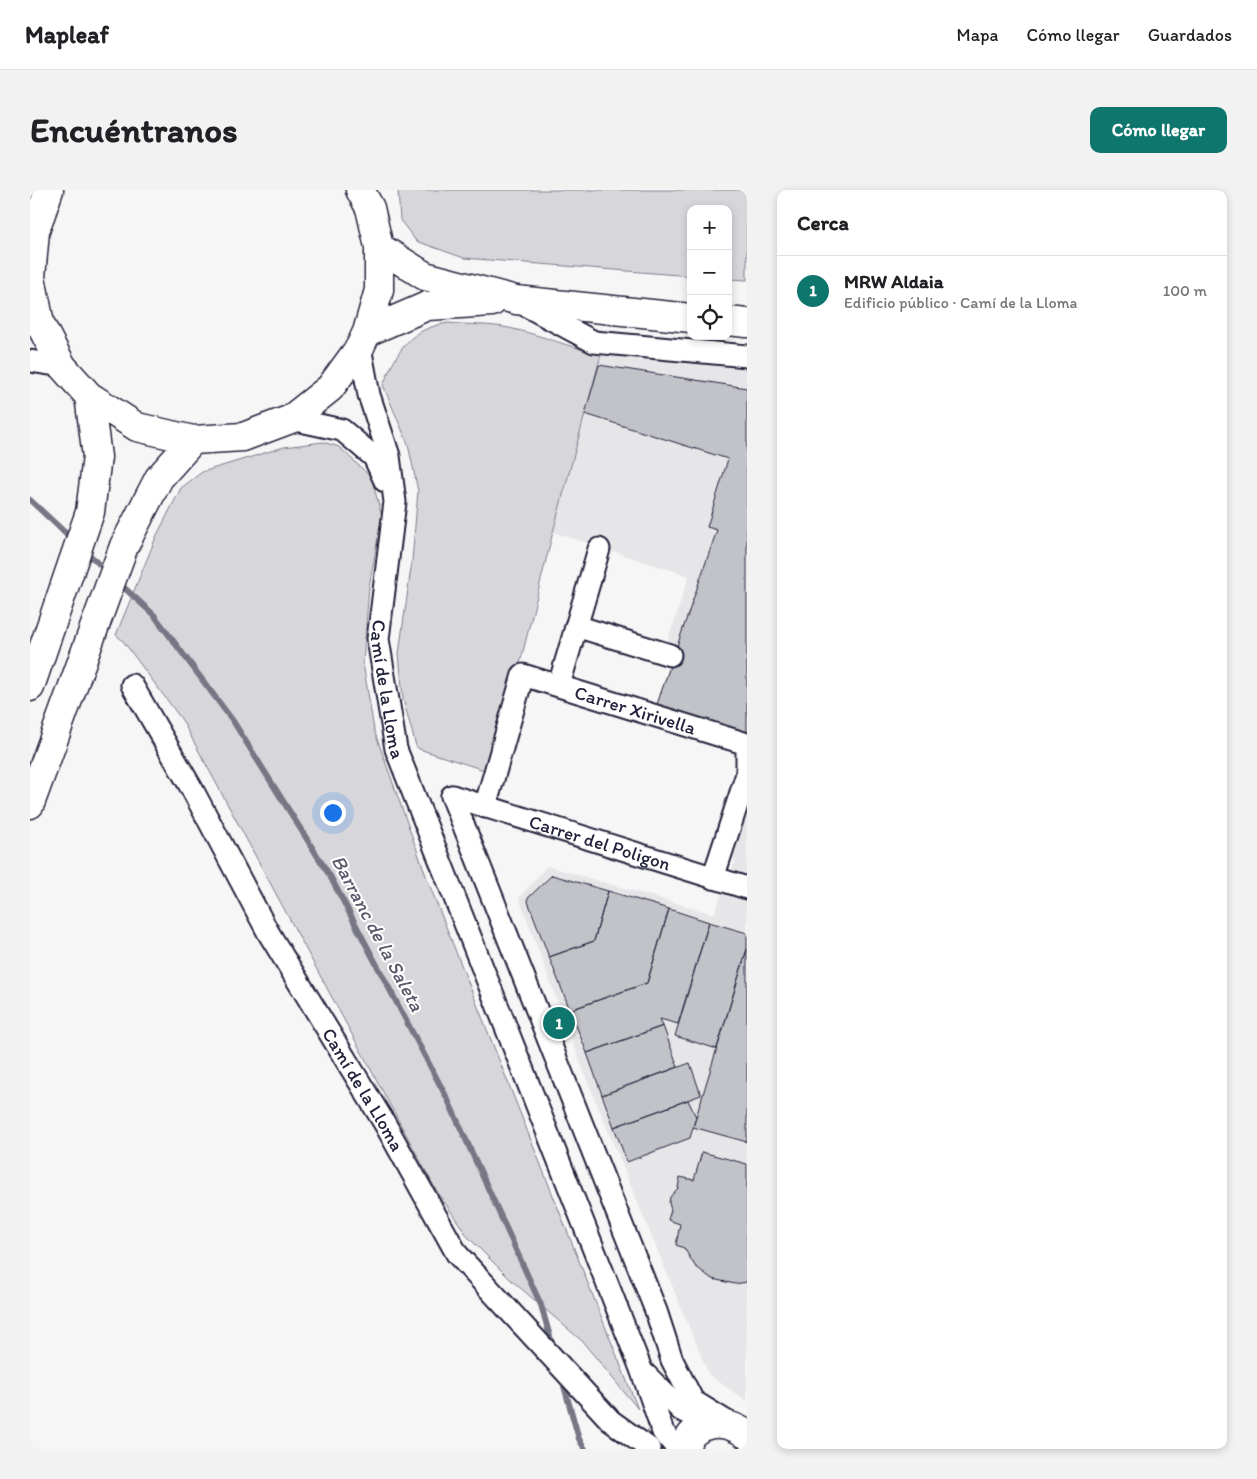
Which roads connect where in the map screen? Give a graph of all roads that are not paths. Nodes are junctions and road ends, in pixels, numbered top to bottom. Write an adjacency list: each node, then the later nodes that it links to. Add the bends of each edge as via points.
1 (49, 190): 4 (main road, via 35,231)
2 (368, 196): 3 (main road)
3 (379, 247): 5 (main road, via 425,276); 9 (main road, via 378,290)
4 (30, 278): 12 (main road, via 40,324)
5 (516, 300): 6 (main road); 9 (main road, via 426,306); 10 (street, via 594,342)
6 (687, 318)
7 (732, 322): 8 (main road)
8 (747, 323)
9 (364, 340): 14 (main road, via 330,388); 16 (street, Camí de la Lloma, via 369,395 388,456)
10 (747, 356)
11 (30, 361): 12 (street)
12 (62, 366): 13 (main road)
13 (89, 396): 15 (main road, via 137,427); 22 (main road, via 97,457 90,512)
14 (291, 419): 15 (main road, via 243,436); 16 (street, via 342,430 374,457)
15 (192, 440): 23 (main road, via 159,478 124,546)
16 (395, 502): 27 (street, Camí de la Lloma, via 378,639 396,749)
17 (599, 549): 18 (street)
18 (576, 626): 19 (street); 21 (street)
19 (670, 655)
20 (132, 686): 29 (street, Camí de la Lloma, via 192,789 268,932 385,1124 457,1254 611,1421)
21 (559, 686): 24 (street, Carrer Xirivella, via 523,674); 25 (street, Carrer Xirivella, via 747,744 747,774)
22 (30, 688)
23 (30, 804)
24 (485, 807): 25 (street, Carrer del Poligon); 28 (street, Carrer del Poligon, via 452,796 656,1311 672,1360 694,1401)
25 (714, 878): 26 (street, Carrer del Poligon)
26 (747, 888)
27 (641, 1369): 28 (street, Camí de la Lloma, via 681,1410); 30 (street, Camí de la Lloma, via 663,1432)
28 (736, 1426): 31 (main road, via 696,1431)
29 (650, 1449)
30 (678, 1449)
31 (684, 1449)

